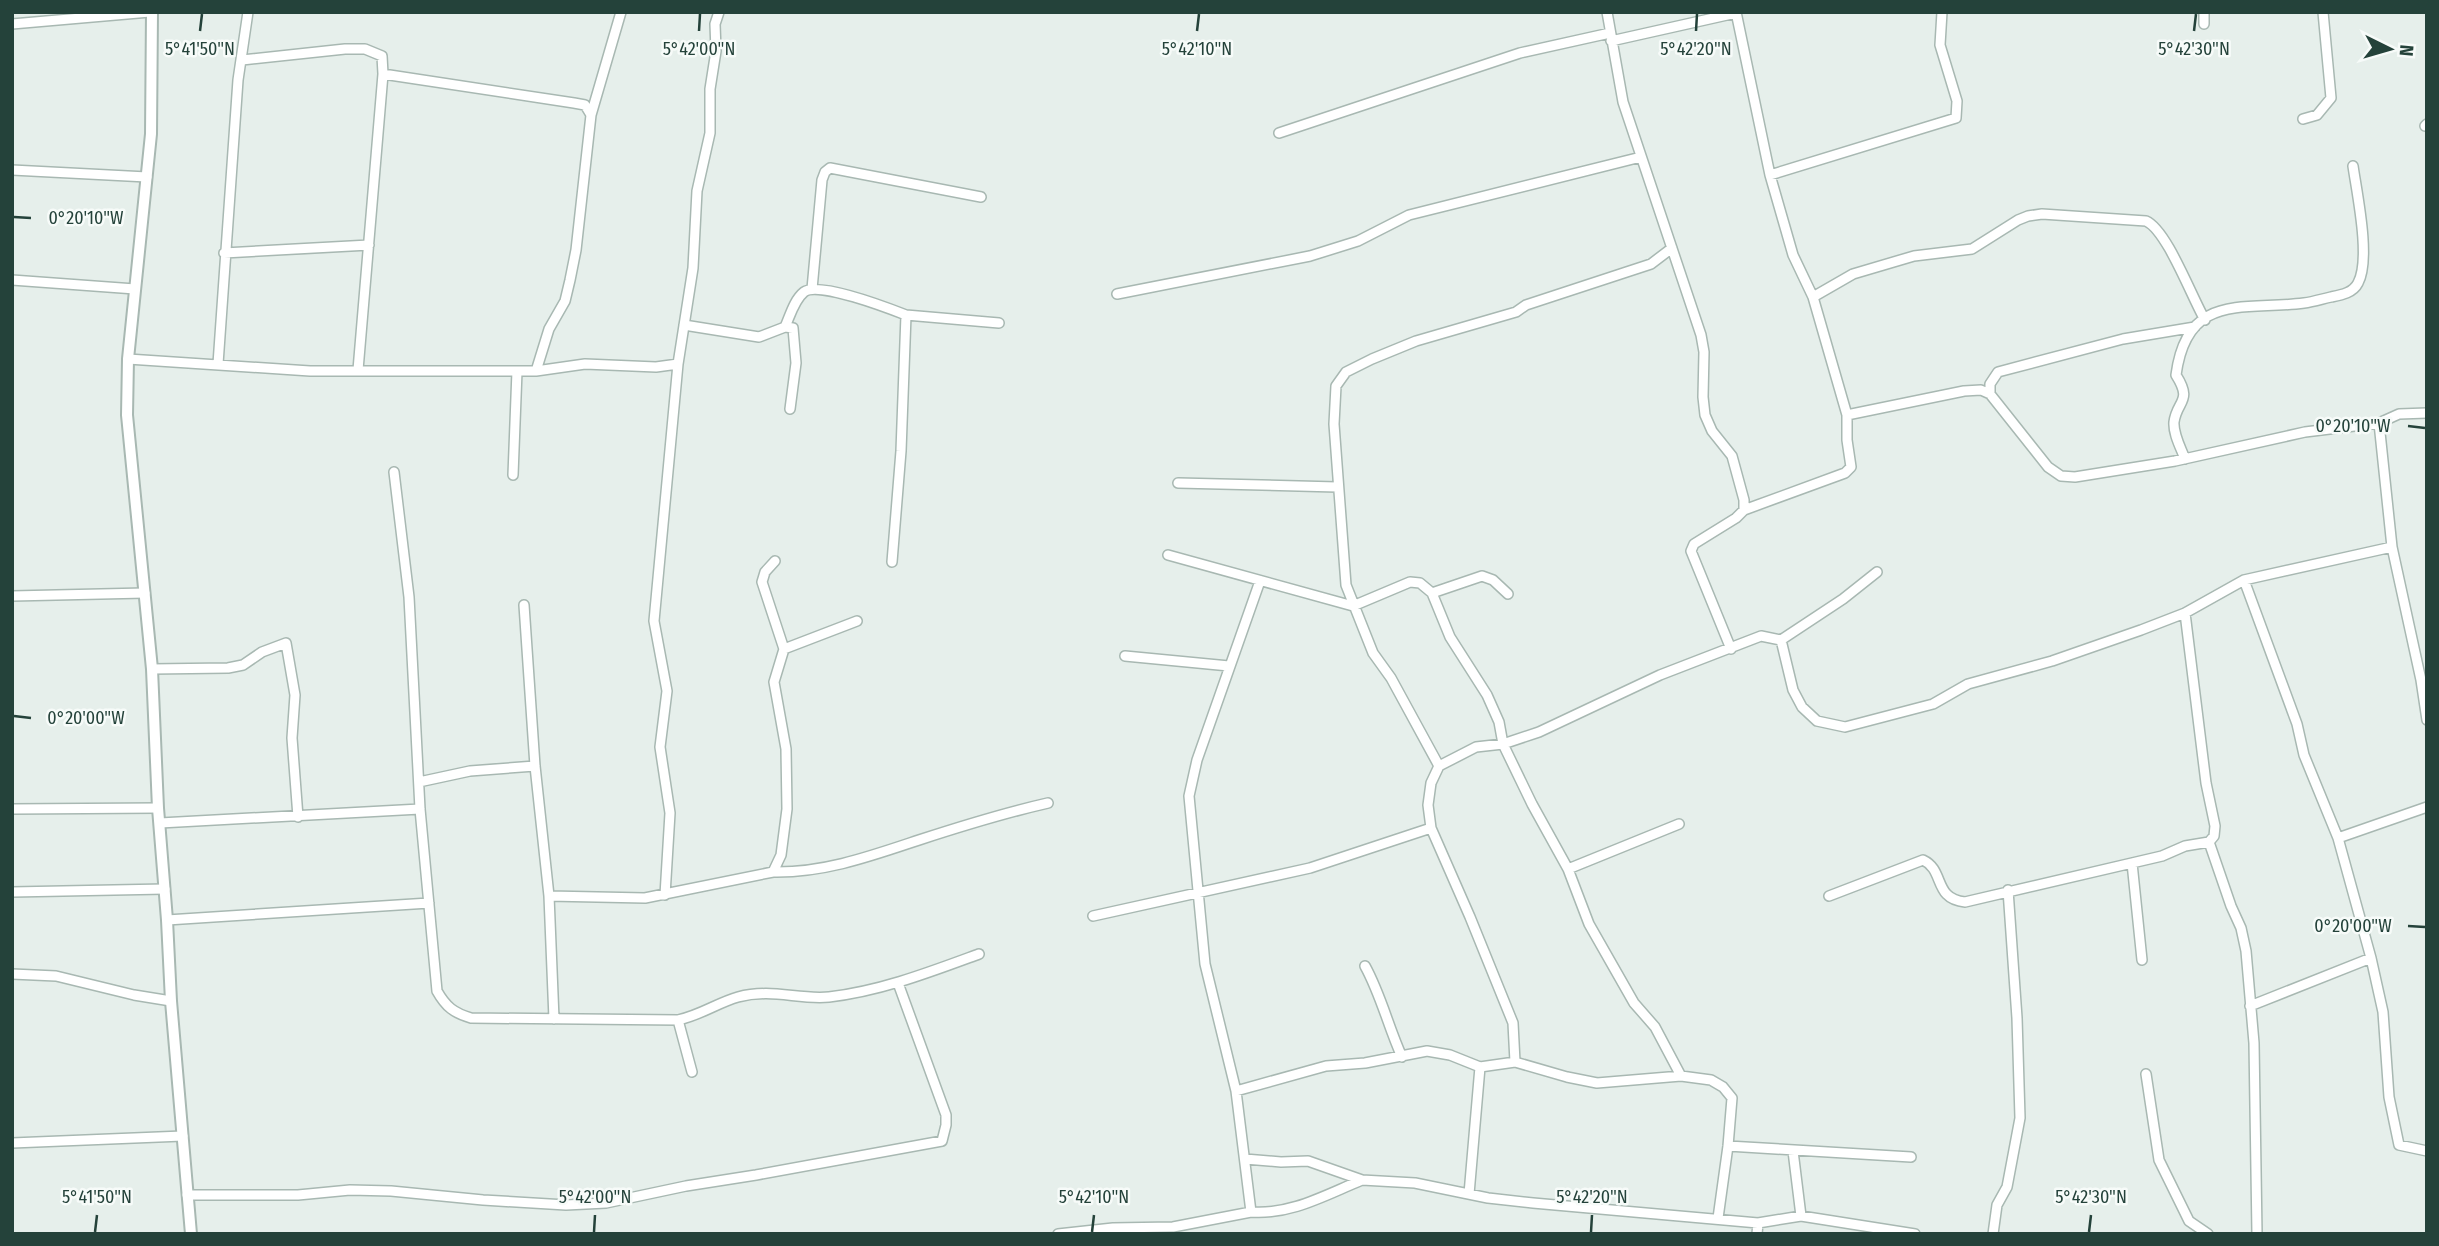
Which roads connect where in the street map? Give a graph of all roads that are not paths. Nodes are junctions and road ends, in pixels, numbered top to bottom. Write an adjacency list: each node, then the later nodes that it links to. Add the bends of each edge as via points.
1 (151, 12): 10 (street, via 100,18); 23 (street)
2 (248, 12): 14 (street)
3 (621, 12): 16 (street)
4 (719, 12): 36 (street, via 710,133 697,191 694,261)
5 (1607, 12): 13 (street)
6 (1942, 12): 22 (street, via 1940,45 1957,101 1956,118)
7 (2204, 12): 12 (street)
8 (2323, 12): 17 (street, via 2331,98 2317,115)
9 (1736, 13): 13 (street); 22 (street)
10 (45, 16): 11 (street)
11 (12, 24)
12 (2204, 24)
13 (1610, 37): 18 (street, via 1520,53); 19 (street, via 1623,102)
14 (242, 60): 15 (street, via 365,49 382,56); 27 (street)
15 (383, 74): 16 (street, via 585,105); 25 (street)
16 (591, 115): 43 (street, via 570,280)
17 (2303, 119)
18 (1279, 133)
19 (1641, 157): 26 (street); 31 (street, via 1409,215 1358,241 1310,257)
20 (2353, 166): 34 (street, via 2363,238 2362,275 2357,287 2346,294 2304,303 2218,310)
21 (12, 170): 23 (street)
22 (1770, 175): 32 (street, via 1793,255)
23 (147, 177): 29 (street)
24 (981, 197): 30 (street, via 830,168 822,180)
25 (369, 245): 27 (street); 42 (street)
26 (1672, 248): 54 (street, via 1651,264 1516,312 1416,341 1346,372 1336,386); 55 (street, via 1701,335 1705,415 1732,456)
27 (225, 253): 40 (street)
28 (12, 280): 29 (street)
29 (135, 289): 39 (street)
30 (812, 289): 33 (street, via 826,289); 37 (street, via 797,300)
31 (1117, 294)
32 (1813, 297): 34 (street, via 1853,274 1914,256 1972,249 2018,220 2042,215 2153,224); 48 (street)
33 (906, 315): 35 (street); 59 (street)
34 (2205, 320): 38 (street)
35 (999, 323)
36 (684, 325): 37 (street, via 759,337); 41 (street)
37 (785, 327): 46 (street, via 795,332)
38 (2195, 327): 45 (street, via 2123,339 1998,372); 50 (street, via 2182,350 2176,375 2184,394 2174,426)
39 (128, 359): 40 (street); 63 (street, via 127,415)
40 (218, 364): 42 (street)
41 (678, 364): 43 (street, via 585,364); 100 (street, via 654,621 667,691 660,747 670,813)
42 (358, 370): 44 (street)
43 (536, 370): 44 (street)
44 (517, 371): 52 (street)
45 (1990, 394): 48 (street, via 1964,391); 50 (street, via 2048,467 2061,476)
46 (790, 409)
47 (2427, 413): 49 (street, via 2399,414)
48 (1847, 415): 55 (street, via 1851,467 1845,473)
49 (2379, 423): 50 (street, via 2305,432); 56 (street)
50 (2185, 459)
51 (394, 472): 81 (street, via 409,597)
52 (513, 475)
53 (1178, 483): 54 (street)
54 (1337, 487): 68 (street, via 1346,585)
55 (1744, 510): 73 (street, via 1694,544 1691,551)
56 (2392, 547): 61 (street); 77 (street)
57 (1168, 555): 62 (street)
58 (775, 561): 72 (street, via 762,582)
59 (892, 562)
60 (1877, 572): 71 (street)
61 (2244, 580): 69 (street); 91 (street, via 2304,755)
62 (1260, 581): 68 (street); 75 (street)
63 (145, 593): 66 (street); 76 (street)
64 (1432, 593): 65 (street, via 1482,576); 68 (street, via 1420,583 1410,582); 78 (street, via 1450,636 1487,695)
65 (1508, 594)
66 (12, 596)
67 (524, 605): 79 (street)
68 (1353, 606): 80 (street, via 1373,653)
69 (2185, 612): 71 (street, via 2052,661 1968,684 1933,704 1845,727 1818,721 1802,706 1793,690); 92 (street, via 2215,826)
70 (857, 621): 72 (street)
71 (1781, 640): 73 (street, via 1760,636)
72 (784, 649): 95 (street, via 774,682 786,749 787,809 781,855)
73 (1731, 649): 78 (street)
74 (1125, 656): 75 (street)
75 (1229, 666): 99 (street, via 1189,796)
76 (152, 670): 84 (street); 87 (street, via 235,666 286,643 295,695 292,737)
77 (2427, 720)
78 (1503, 744): 80 (street, via 1476,747); 94 (street)
79 (535, 766): 81 (street, via 470,771); 101 (street)
80 (1439, 766): 90 (street, via 1428,805)
81 (419, 782): 85 (street)
82 (1048, 803): 95 (street, via 842,865)
83 (2427, 807): 91 (street)
84 (158, 808): 86 (street); 88 (street)
85 (420, 809): 87 (street); 103 (street)
86 (12, 810)
87 (298, 817): 88 (street)
88 (160, 823): 96 (street)
89 (1679, 824): 94 (street)
90 (1431, 828): 99 (street, via 1310,868); 117 (street, via 1513,1023)
91 (2338, 838): 107 (street)
92 (2209, 842): 93 (street); 113 (street, via 2241,928)
93 (2133, 863): 97 (street); 108 (street)
94 (1568, 869): 121 (street, via 1589,924)
95 (773, 872): 100 (street)
96 (165, 889): 98 (street); 105 (street)
97 (2008, 890): 102 (street, via 1955,901 1946,896 1930,863 1923,860); 141 (street, via 2020,1118)
98 (12, 892)
99 (1199, 892): 104 (street); 122 (street, via 1205,964)
100 (665, 895): 101 (street, via 620,899)
101 (549, 896): 114 (street)
102 (1829, 896)
103 (429, 903): 105 (street); 114 (street, via 437,991 444,1003 471,1018)
104 (1093, 916)
105 (167, 920): 112 (street)
106 (979, 954): 111 (street)
107 (2371, 958): 113 (street); 127 (street, via 2383,1012 2396,1136 2399,1145)
108 (2142, 960)
109 (1365, 966): 116 (street, via 1381,994 1386,1020)
110 (12, 974): 112 (street, via 56,976)
111 (898, 983): 115 (street, via 828,997 760,993); 132 (street, via 946,1115 942,1141 606,1203 552,1204 350,1190)
112 (171, 1001): 123 (street)
113 (2250, 1006): 143 (street)
114 (554, 1019): 115 (street)
115 (678, 1020): 119 (street)
116 (1402, 1056): 118 (street, via 1427,1051); 122 (street, via 1326,1066)
117 (1515, 1062): 118 (street); 121 (street, via 1597,1083)
118 (1480, 1067): 131 (street)
119 (692, 1072)
120 (2146, 1074): 142 (street, via 2159,1160 2189,1221)
121 (1681, 1076): 125 (street, via 1711,1080 1732,1098)
122 (1236, 1091): 129 (street)
123 (183, 1136): 124 (street); 132 (street)
124 (12, 1143)
125 (1728, 1146): 126 (street); 135 (street)
126 (1793, 1151): 128 (street); 134 (street)
127 (2427, 1151)
128 (1912, 1157)
129 (1245, 1159): 130 (street, via 1308,1161); 133 (street)
130 (1362, 1180): 131 (street, via 1415,1183); 133 (street, via 1293,1209)
131 (1469, 1194): 135 (street)
132 (187, 1195): 137 (street)
133 (1251, 1212): 138 (street, via 1173,1227)
134 (1801, 1216): 136 (street); 140 (street)
135 (1718, 1218): 136 (street)
136 (1758, 1223): 139 (street)
137 (191, 1234)
138 (1058, 1234)
139 (1758, 1234)
140 (1915, 1234)
141 (1993, 1234)
142 (2208, 1234)
143 (2257, 1234)

